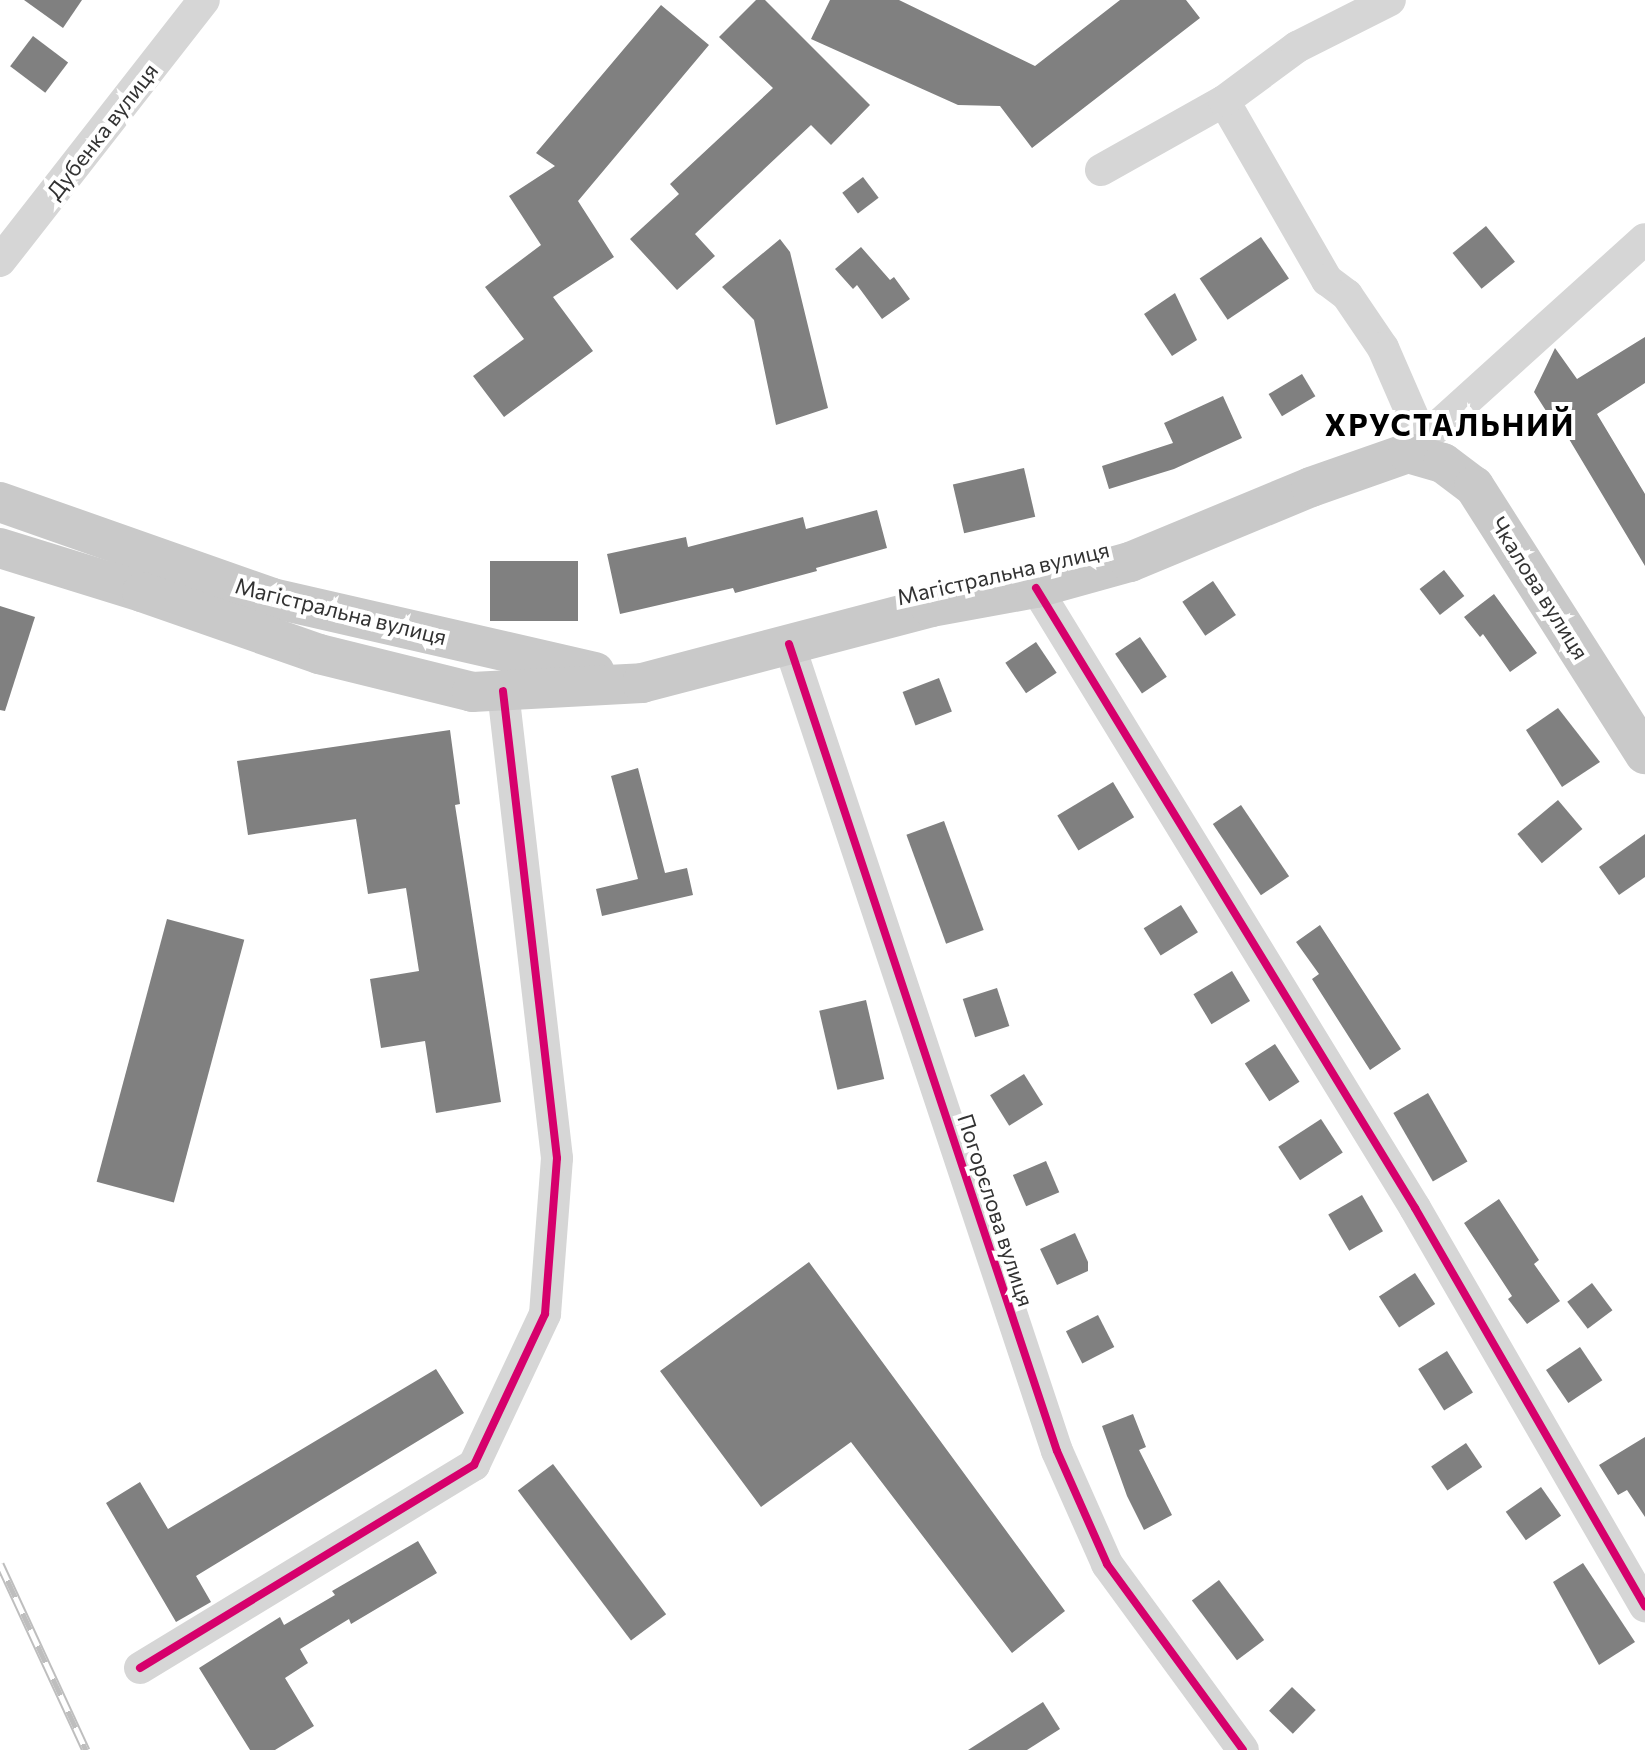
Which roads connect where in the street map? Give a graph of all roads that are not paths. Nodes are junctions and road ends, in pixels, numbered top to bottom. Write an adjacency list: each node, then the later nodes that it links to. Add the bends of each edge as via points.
1 (204, 0): 6 (street, Дубенка вулиця)
2 (1390, 0): 3 (street, via 1297,47)
3 (1224, 101): 4 (street); 7 (street, via 1327,280 1347,295 1383,348)
4 (1101, 170)
5 (1645, 239): 7 (street, Магістральна вулиця)
6 (0, 261)
7 (1415, 447): 10 (main road, Магістральна вулиця, via 1130,562); 14 (main road, Чкалова вулиця, via 1474,486)
8 (0, 502): 12 (main road, Магістральна вулиця, via 272,598)
9 (0, 548): 13 (main road, Магістральна вулиця, via 319,654 472,692)
10 (1036, 588): 11 (main road, Магістральна вулиця, via 931,607); 15 (street, via 1415,1208)
11 (789, 644): 12 (main road, Магістральна вулиця); 17 (street, Погорєлова вулиця, via 1057,1451 1107,1564)
12 (642, 683): 13 (main road, Магістральна вулиця)
13 (503, 691): 16 (street, via 557,1158 545,1314 474,1465)
14 (1645, 754)
15 (1645, 1606)
16 (140, 1668)
17 (1243, 1750)

